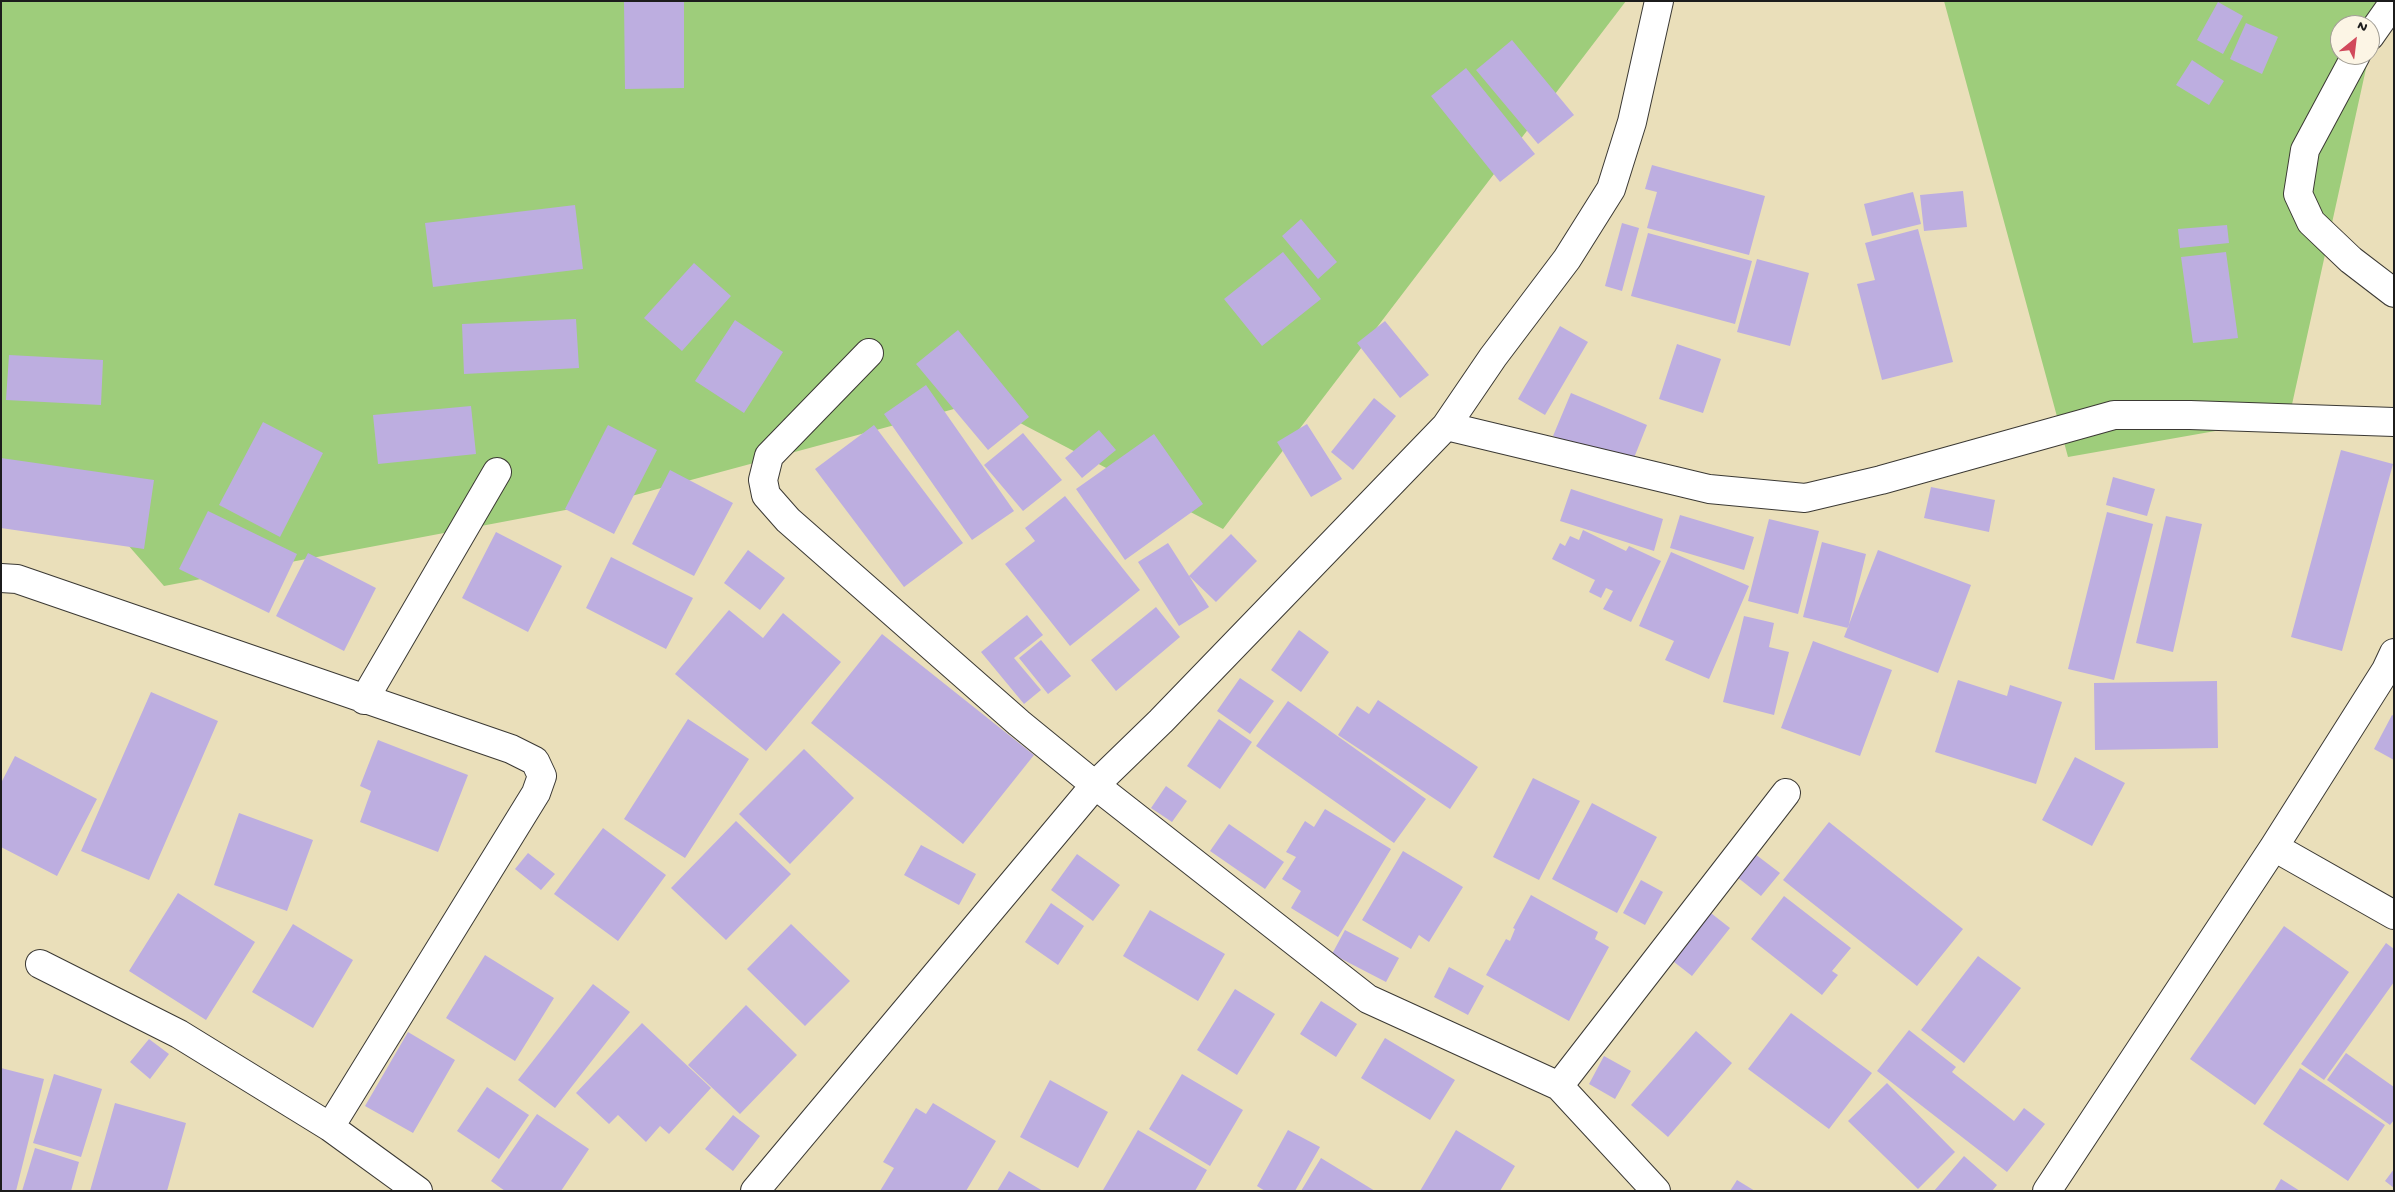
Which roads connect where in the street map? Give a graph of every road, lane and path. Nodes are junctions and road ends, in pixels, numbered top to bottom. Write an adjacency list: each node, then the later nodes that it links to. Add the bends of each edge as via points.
1 (1659, 1): 8 (street, via 1632,122 1611,189 1566,259)
2 (2394, 2): 3 (street)
3 (2380, 22)
4 (2351, 65): 5 (street, via 2304,150 2298,194 2311,222 2351,260)
5 (2394, 293)
6 (868, 353): 13 (street, via 769,456 763,480 766,495 796,526 1019,723)
7 (2394, 422): 8 (street, via 2114,415 1805,498 1709,489)
8 (1446, 426): 13 (street)
9 (497, 472): 12 (street)
10 (1, 578): 12 (street, via 17,579)
11 (2394, 653): 15 (street)
12 (364, 700): 19 (street, via 511,749 535,761 542,776 536,792)
13 (1095, 785): 18 (street, via 1368,999); 21 (street)
14 (1786, 793): 18 (street)
15 (2274, 847): 16 (street); 23 (street)
16 (2394, 915)
17 (40, 964): 19 (street, via 179,1034)
18 (1558, 1086): 22 (street)
19 (330, 1127): 20 (street)
20 (418, 1191)
21 (756, 1191)
22 (1656, 1191)
23 (2047, 1191)

